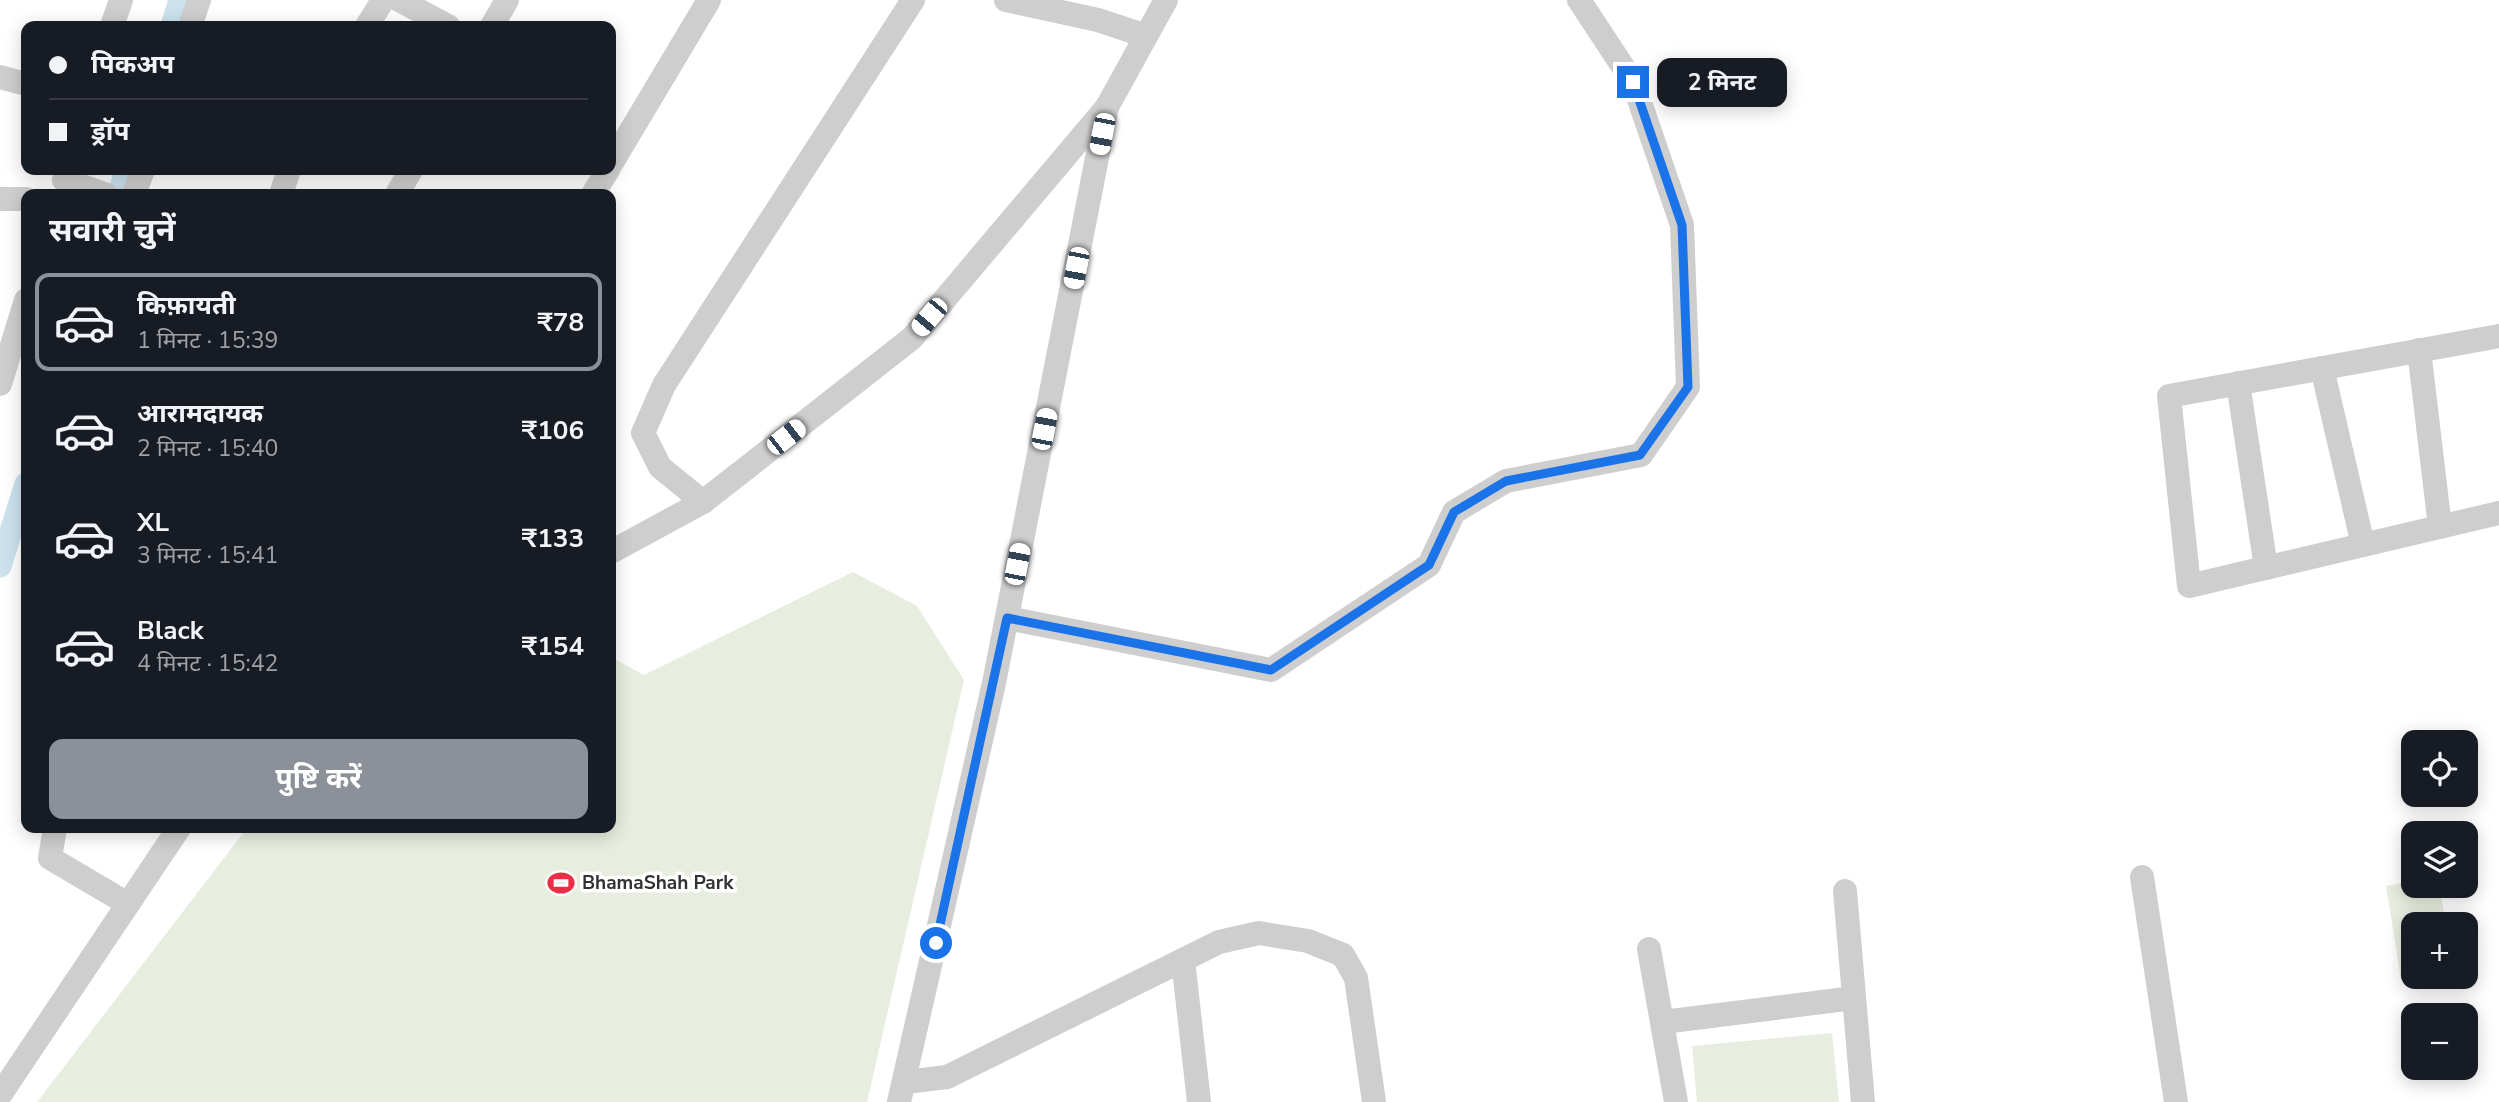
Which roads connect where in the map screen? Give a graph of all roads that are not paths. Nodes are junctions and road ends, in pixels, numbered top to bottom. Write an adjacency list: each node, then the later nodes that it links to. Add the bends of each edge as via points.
1 (121, 0): 11 (street)
2 (199, 0): 12 (street)
3 (383, 0): 13 (street)
4 (399, 0): 14 (street)
5 (507, 0): 15 (street)
6 (913, 0): 31 (street, via 664,385 643,433 660,467)
7 (1006, 0): 16 (street, via 1098,20)
8 (1166, 0): 16 (street)
9 (1579, 0): 37 (street, via 1633,82 1682,225 1688,387 1640,455 1506,481 1454,512 1429,565 1271,670)
10 (699, 3): 20 (street)
11 (114, 21)
12 (192, 21)
13 (370, 21)
14 (439, 21)
15 (495, 21)
16 (1146, 36): 19 (street)
17 (0, 77): 18 (street)
18 (21, 83)
19 (1107, 107): 31 (street, via 912,338); 37 (street)
20 (616, 155)
21 (64, 181): 22 (street)
22 (89, 189)
23 (0, 199): 24 (street)
24 (21, 199)
25 (21, 316): 30 (street)
26 (2499, 336): 27 (street)
27 (2419, 350): 28 (street); 33 (street)
28 (2322, 368): 29 (street); 34 (street)
29 (2238, 383): 36 (street); 36 (street, via 2169,396 2189,586)
30 (0, 384)
31 (703, 502): 35 (street)
32 (2499, 513): 33 (street)
33 (2440, 527): 34 (street)
34 (2363, 545): 36 (street)
35 (616, 549)
36 (2266, 568)
37 (1007, 618): 47 (street)
38 (54, 833): 42 (street, via 50,858)
39 (176, 833): 42 (street)
40 (2142, 877): 53 (street)
41 (1845, 891): 45 (street)
42 (128, 904): 48 (street)
43 (1649, 949): 46 (street)
44 (1183, 960): 47 (street, via 947,1077); 49 (street); 50 (street, via 1219,942 1259,933 1308,941 1343,955 1356,978)
45 (1854, 998): 46 (street); 52 (street)
46 (1663, 1022): 51 (street)
47 (902, 1092)
48 (0, 1095)
49 (1199, 1102)
50 (1374, 1102)
51 (1676, 1102)
52 (1863, 1102)
53 (2176, 1102)

